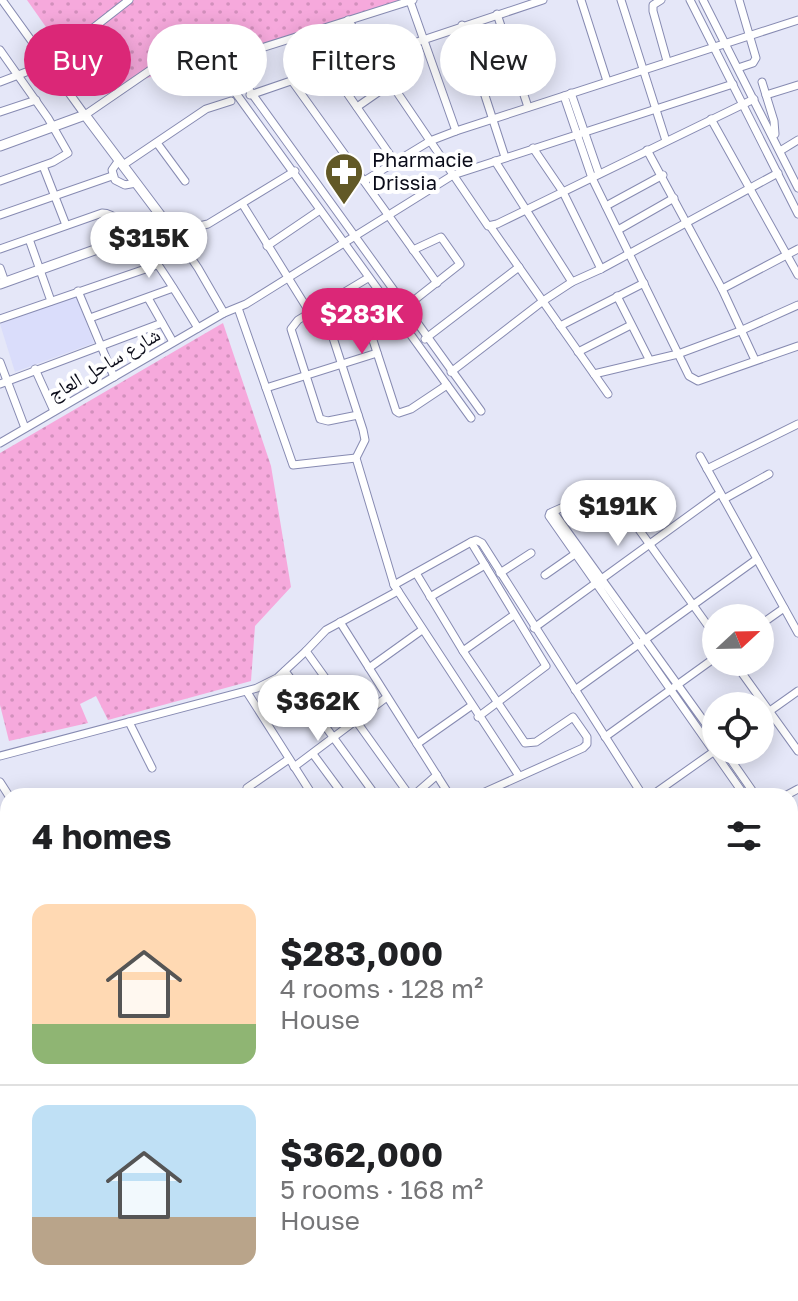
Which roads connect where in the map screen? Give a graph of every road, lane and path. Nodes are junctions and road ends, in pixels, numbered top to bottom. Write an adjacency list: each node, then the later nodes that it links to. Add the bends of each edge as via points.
1 (2, 0): 17 (street)
2 (129, 0): 14 (street)
3 (581, 0): 31 (street)
4 (621, 0): 27 (street)
5 (661, 0): 25 (street, via 653,11)
6 (690, 0): 23 (street)
7 (703, 0): 21 (street)
8 (739, 0): 19 (street)
9 (412, 1): 12 (street); 20 (street)
10 (539, 1): 11 (street)
11 (497, 14): 16 (street); 53 (street)
12 (348, 20): 15 (street); 22 (street)
13 (798, 20): 19 (street)
14 (98, 24)
15 (351, 24)
16 (465, 24)
17 (24, 31)
18 (440, 33): 20 (street)
19 (749, 34): 21 (street); 26 (street, via 756,60)
20 (425, 38): 60 (street)
21 (726, 43): 23 (street); 26 (street)
22 (267, 46)
23 (714, 46): 25 (street); 34 (street)
24 (0, 50): 30 (street)
25 (667, 61): 27 (street)
26 (738, 68): 47 (street)
27 (642, 69): 31 (street); 54 (street)
28 (147, 72): 56 (street)
29 (24, 73): 30 (street)
30 (19, 75): 32 (street); 48 (street)
31 (607, 81): 36 (street)
32 (0, 82)
33 (762, 82): 37 (street)
34 (733, 84): 51 (street); 54 (street, شارع ساحل العاج)
35 (798, 85): 37 (street)
36 (568, 94): 53 (street); 61 (street)
37 (766, 95): 62 (street)
38 (71, 96): 56 (street)
39 (237, 96): 50 (street)
40 (249, 96): 50 (street)
41 (253, 96): 76 (street)
42 (303, 96): 85 (street)
43 (349, 96): 52 (street)
44 (373, 96): 52 (street)
45 (398, 96): 64 (street)
46 (485, 96): 57 (street)
47 (754, 99): 51 (street); 62 (street)
48 (36, 100): 55 (street); 59 (street)
49 (231, 101): 66 (street, via 206,109)
50 (241, 101): 77 (street)
51 (743, 104): 58 (street); 78 (street)
52 (357, 107): 73 (street)
53 (528, 107): 57 (street)
54 (654, 109): 61 (street, شارع ساحل العاج); 65 (street)
55 (0, 112)
56 (85, 115): 59 (street); 74 (street)
57 (492, 119): 60 (street); 71 (street)
58 (711, 119): 65 (street); 87 (street)
59 (52, 127): 67 (street); 75 (street, via 68,153)
60 (456, 131): 64 (street)
61 (580, 133): 68 (street, شارع ساحل العاج); 82 (street)
62 (775, 140): 70 (street)
63 (798, 140): 70 (street)
64 (430, 141): 73 (street); 79 (street)
65 (666, 141): 69 (street)
66 (157, 143): 74 (street); 84 (street)
67 (0, 146)
68 (533, 148): 71 (street, شارع ساحل العاج); 89 (street)
69 (647, 150): 80 (street); 82 (street)
70 (780, 151): 88 (street)
71 (505, 157): 72 (street, شارع ساحل العاج)
72 (495, 161): 79 (street, شارع ساحل العاج); 94 (street)
73 (395, 162): 85 (street)
74 (121, 163): 81 (street, via 113,167); 86 (street)
75 (43, 166): 83 (street); 90 (street)
76 (304, 166): 77 (street); 105 (street)
77 (293, 173): 92 (street); 95 (street)
78 (778, 173): 87 (street); 96 (street)
79 (453, 175): 98 (street, شارع ساحل العاج); 101 (street)
80 (663, 175): 91 (street); 93 (street)
81 (112, 176): 86 (street, via 122,184); 90 (street)
82 (596, 176): 89 (street); 93 (street)
83 (0, 181)
84 (185, 181)
85 (364, 181): 98 (street)
86 (136, 183): 102 (street)
87 (749, 187): 99 (street); 113 (street)
88 (798, 188)
89 (563, 192): 94 (street); 118 (street)
90 (54, 195): 97 (street); 100 (street)
91 (674, 198): 99 (street); 103 (street)
92 (243, 205): 102 (street, via 208,224); 108 (street)
93 (606, 206): 103 (street)
94 (525, 209): 101 (street); 122 (street)
95 (320, 210): 107 (street); 108 (street)
96 (798, 214)
97 (0, 215)
98 (388, 216): 105 (street, شارع ساحل العاج); 111 (street)
99 (685, 222): 112 (street); 127 (street)
100 (66, 225): 104 (street, via 107,212); 106 (street)
101 (490, 226): 115 (street)
102 (170, 228): 104 (street); 138 (street)
103 (618, 230): 112 (street)
104 (134, 235): 114 (street); 117 (street)
105 (355, 237): 107 (street, شارع ساحل العاج); 136 (street)
106 (29, 239): 109 (street); 117 (street)
107 (344, 244): 120 (street, شارع ساحل العاج); 121 (street)
108 (267, 246): 120 (street)
109 (0, 249)
110 (798, 249): 113 (street)
111 (413, 250): 124 (street); 124 (street, via 441,237 459,259 459,265)
112 (630, 253): 118 (street); 125 (street)
113 (787, 255): 119 (street); 127 (street)
114 (157, 265): 126 (street); 128 (street)
115 (519, 267): 132 (street); 148 (street)
116 (0, 268): 123 (street)
117 (39, 269): 123 (street); 131 (street)
118 (601, 269): 122 (street)
119 (798, 275)
120 (286, 278): 137 (street, شارع ساحل العاج); 139 (street)
121 (368, 278): 134 (street); 135 (street)
122 (572, 282): 132 (street)
123 (3, 283)
124 (437, 283): 136 (street)
125 (644, 283): 129 (street); 155 (street)
126 (173, 288): 130 (street); 146 (street)
127 (722, 289): 147 (street)
128 (78, 291): 131 (street); 141 (street)
129 (617, 296): 144 (street); 145 (street)
130 (148, 298): 141 (street); 143 (street)
131 (51, 301): 142 (street)
132 (543, 301): 145 (street); 163 (street)
133 (798, 305): 147 (street)
134 (323, 307): 139 (street); 159 (street)
135 (390, 307): 140 (street); 154 (street, via 370,324)
136 (405, 307): 140 (street); 148 (street)
137 (238, 308): 138 (street, شارع ساحل العاج); 167 (street)
138 (224, 313): 146 (street, شارع ساحل العاج)
139 (310, 313): 162 (street, via 291,329)
140 (395, 315): 151 (street)
141 (90, 318): 150 (street)
142 (0, 319)
143 (162, 323): 149 (street); 150 (street)
144 (631, 325): 153 (street); 156 (street)
145 (560, 326): 153 (street)
146 (198, 328): 149 (street, شارع ساحل العاج)
147 (740, 331): 155 (street); 157 (street)
148 (427, 338): 151 (street); 163 (street)
149 (173, 342): 164 (street, شارع ساحل العاج)
150 (99, 345): 160 (street); 164 (street)
151 (417, 346): 166 (street)
152 (798, 346): 157 (street)
153 (578, 352): 161 (street)
154 (377, 353): 159 (street); 166 (street, via 397,413)
155 (678, 354): 156 (street); 157 (street, via 689,376 698,381)
156 (649, 359): 161 (street)
157 (755, 360)
158 (0, 362): 165 (street)
159 (342, 363): 162 (street); 171 (street)
160 (35, 369): 165 (street); 169 (street)
161 (594, 374): 168 (street)
162 (306, 375): 167 (street); 171 (street, via 322,420)
163 (453, 375): 166 (street); 170 (street)
164 (114, 377): 169 (street, شارع ساحل العاج)
165 (3, 383): 174 (street)
166 (446, 385): 172 (street)
167 (266, 388): 177 (street, via 294,466)
168 (608, 394)
169 (54, 411): 174 (street, شارع ساحل العاج)
170 (481, 411)
171 (358, 415): 177 (street, via 365,440)
172 (471, 418)
173 (798, 424): 178 (street)
174 (25, 428): 175 (street, شارع ساحل العاج)
175 (1, 441)
176 (700, 456): 178 (street)
177 (356, 458): 194 (street)
178 (707, 469): 181 (street)
179 (769, 474): 181 (street)
180 (610, 489): 185 (street)
181 (722, 496): 185 (street); 188 (street)
182 (577, 501): 183 (street)
183 (552, 512): 187 (street, via 549,516); 193 (street)
184 (471, 542): 189 (street); 190 (street); 191 (street, via 482,543)
185 (650, 544): 193 (street); 196 (street)
186 (531, 553): 191 (street)
187 (575, 554): 192 (street); 193 (street)
188 (757, 559): 196 (street); 197 (street)
189 (485, 565): 195 (street); 198 (street)
190 (416, 573): 194 (street); 195 (street)
191 (500, 573): 202 (street)
192 (545, 575)
193 (598, 582): 202 (street); 205 (street)
194 (396, 588): 201 (street); 203 (street)
195 (430, 597): 207 (street)
196 (693, 605): 200 (street); 205 (street)
197 (784, 608): 199 (street); 204 (street)
198 (514, 615): 207 (street); 216 (street, via 546,666)
199 (774, 615)
200 (702, 618)
201 (340, 622): 206 (street); 209 (street)
202 (534, 628): 212 (street)
203 (422, 630): 209 (street); 217 (street)
204 (798, 633)
205 (641, 642): 211 (street); 212 (street)
206 (306, 651): 210 (street); 223 (street)
207 (463, 651): 216 (street)
208 (702, 667): 211 (street)
209 (369, 668): 215 (street)
210 (285, 671): 214 (street); 226 (street)
211 (675, 686): 221 (street); 224 (street); 225 (street)
212 (575, 690): 225 (street)
213 (798, 691): 218 (street)
214 (247, 692): 222 (street); 231 (street)
215 (387, 697): 223 (street); 227 (street)
216 (496, 703): 219 (street); 238 (street, via 528,744 573,717 587,737 583,748)
217 (471, 706): 219 (street); 227 (street)
218 (774, 708)
219 (478, 717): 238 (street)
220 (774, 717): 228 (street)
221 (702, 720)
222 (129, 722): 230 (street); 236 (street)
223 (357, 722): 226 (street); 243 (street)
224 (702, 729)
225 (605, 737): 247 (street)
226 (334, 738): 229 (street); 242 (street)
227 (417, 744): 237 (street)
228 (798, 751)
229 (313, 754): 235 (street); 241 (street)
230 (0, 756)
231 (289, 759): 235 (street); 239 (street)
232 (702, 759): 248 (street)
233 (724, 764): 249 (street)
234 (734, 764): 250 (street)
235 (294, 767): 240 (street)
236 (152, 768)
237 (437, 775): 244 (street); 245 (street)
238 (519, 776): 246 (street)
239 (247, 788)
240 (308, 788)
241 (338, 788)
242 (370, 788)
243 (405, 788)
244 (421, 788)
245 (445, 788)
246 (493, 788)
247 (638, 788)
248 (662, 788)
249 (740, 788)
250 (750, 788)

